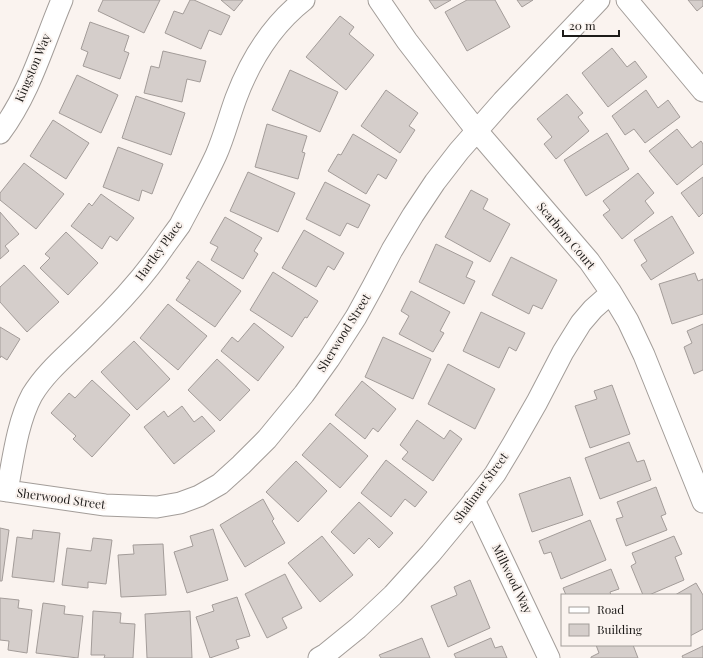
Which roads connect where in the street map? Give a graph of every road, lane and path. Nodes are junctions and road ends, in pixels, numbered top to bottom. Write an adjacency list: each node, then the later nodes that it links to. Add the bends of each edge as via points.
1 (62, 0): 8 (street, Kingston Way, via 23,95)
2 (304, 0): 10 (street, Hartley Place, via 278,25 248,71 216,155 179,226 151,266 124,298 41,381 23,416)
3 (378, 0): 7 (street, Scarboro Court)
4 (599, 0): 7 (street, Sherwood Street)
5 (627, 0): 6 (street)
6 (703, 91)
7 (477, 131): 9 (street, Scarboro Court, via 589,261); 10 (street, Sherwood Street, via 435,182 413,215 356,317 304,394 266,439 220,484 199,496 158,507 105,505)
8 (0, 133)
9 (611, 293): 11 (street, Shalimar Street, via 581,323 495,474); 12 (street, Scarboro Court, via 644,355)
10 (3, 491)
11 (474, 500): 13 (street, Shalimar Street, via 393,595); 14 (street, Millwood Way)
12 (703, 502)
13 (324, 657)
14 (549, 658)

